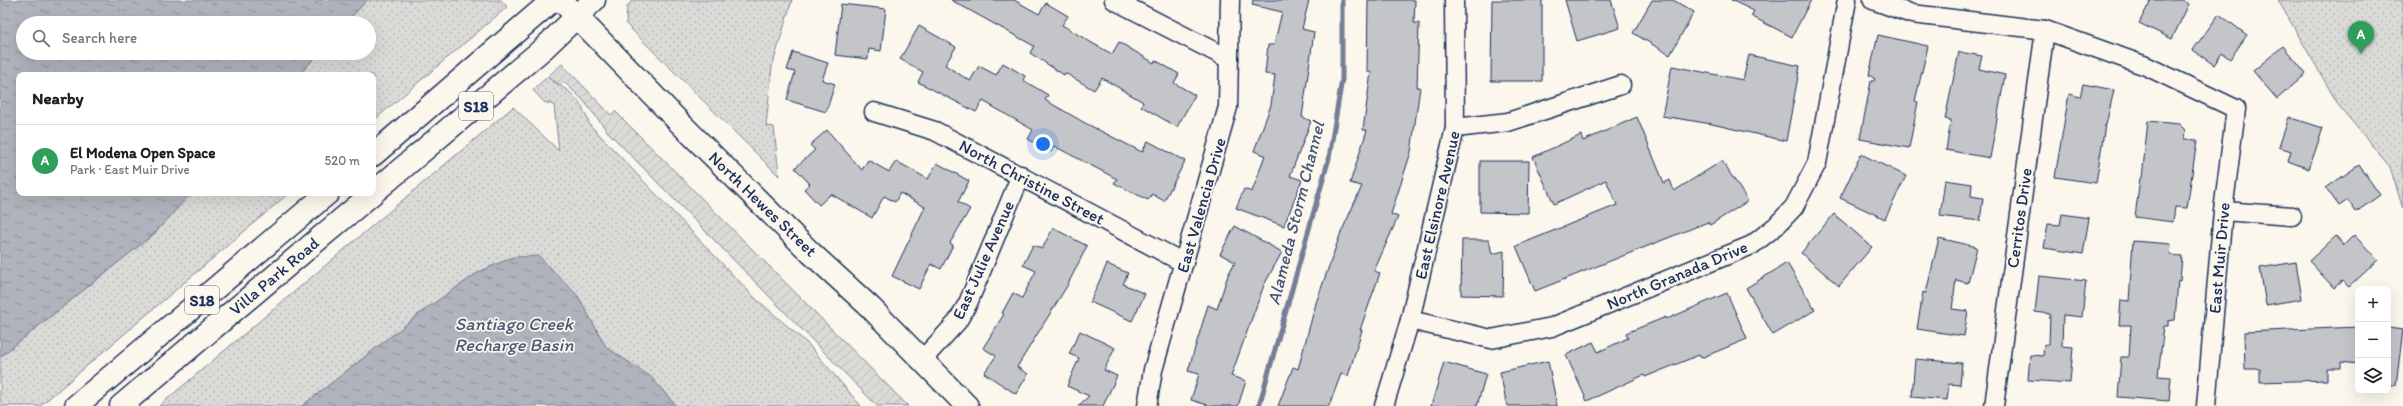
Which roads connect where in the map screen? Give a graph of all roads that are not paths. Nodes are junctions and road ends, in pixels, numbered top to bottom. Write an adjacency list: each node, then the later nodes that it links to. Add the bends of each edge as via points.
1 (553, 0): 15 (main road, S18)
2 (561, 0): 9 (main road, North Hewes Street)
3 (594, 0): 9 (main road, Villa Park Road / S18)
4 (1114, 0): 11 (street)
5 (1230, 0): 11 (street, East Valencia Drive)
6 (1454, 0): 14 (street, East Elsinore Avenue)
7 (1847, 0): 23 (street, North Granada Drive, via 1817,163 1794,207 1776,226 1752,245 1552,327 1491,339)
8 (1873, 0): 10 (street, via 1912,14)
9 (577, 17): 17 (main road, Villa Park Road / S18); 24 (main road, North Hewes Street, via 692,135)
10 (2045, 30): 20 (street, East Muir Drive, via 2146,66 2236,109); 30 (street, Cerritos Drive)
11 (1229, 59): 22 (street, East Valencia Drive, via 1228,107)
12 (1622, 85): 14 (street, via 1508,122)
13 (874, 112): 16 (street, North Christine Street, via 934,131)
14 (1455, 128): 23 (street, East Elsinore Avenue)
15 (376, 152)
16 (1020, 175): 22 (street, North Christine Street); 24 (street, East Julie Avenue, via 968,303 957,322)
17 (376, 190)
18 (324, 196): 25 (main road, Villa Park Road / S18)
19 (369, 196): 26 (main road, Villa Park Road / S18)
20 (2223, 211): 21 (street); 31 (street, East Muir Drive)
21 (2292, 216)
22 (1184, 263): 28 (street, East Valencia Drive, via 1153,370)
23 (1410, 320): 29 (street, East Elsinore Avenue)
24 (923, 359): 27 (main road, North Hewes Street)
25 (76, 406)
26 (121, 406)
27 (967, 406)
28 (1146, 406)
29 (1384, 406)
30 (1994, 406)
31 (2206, 406)

